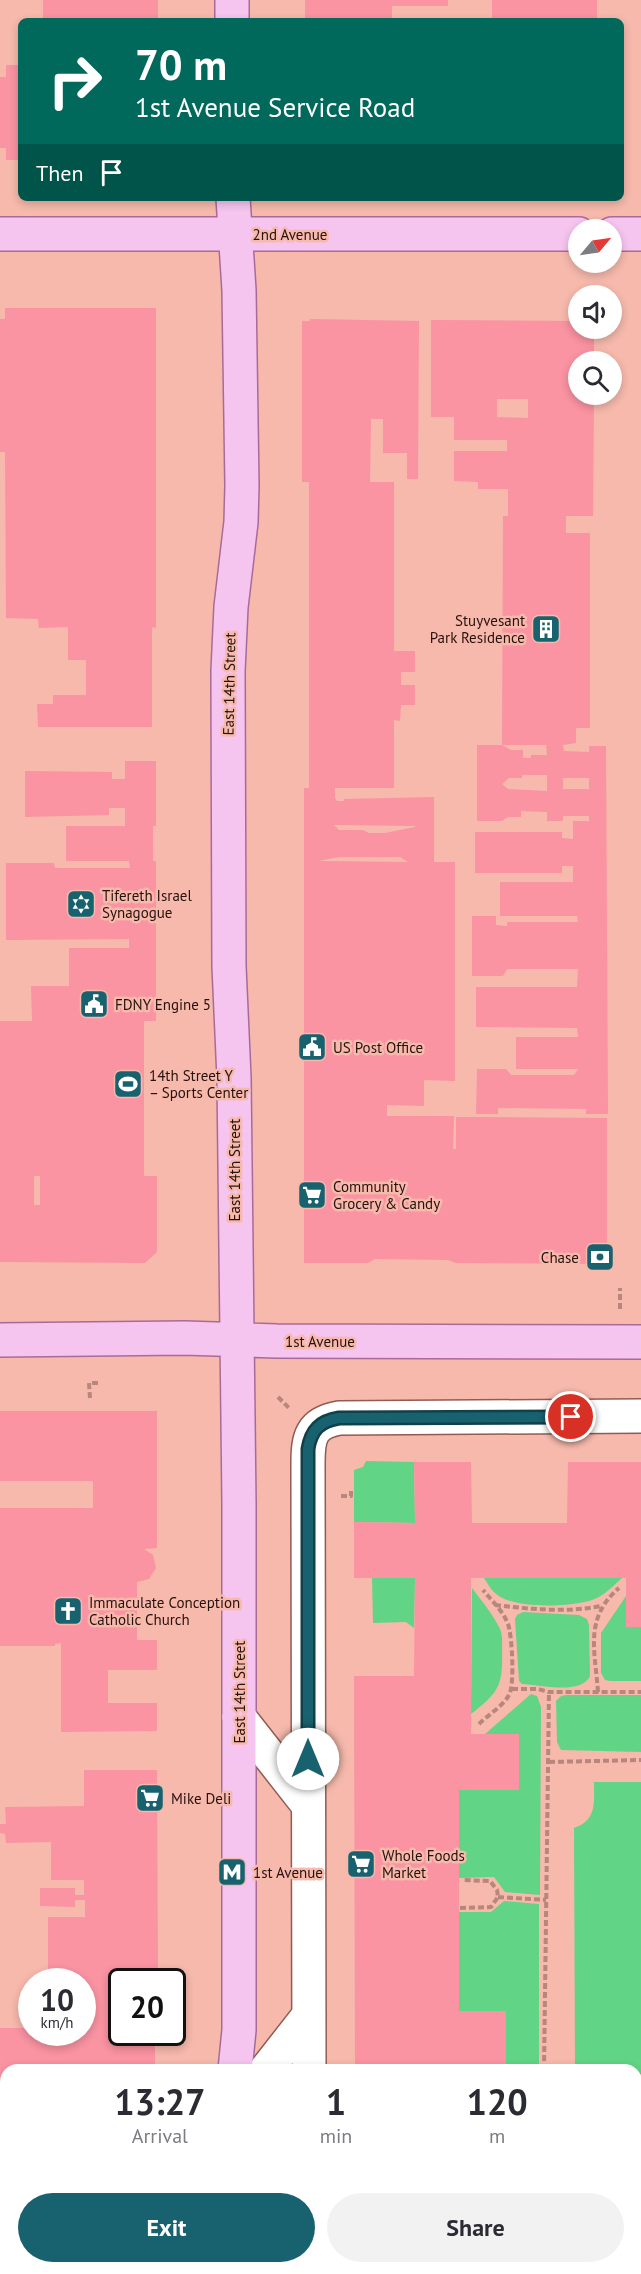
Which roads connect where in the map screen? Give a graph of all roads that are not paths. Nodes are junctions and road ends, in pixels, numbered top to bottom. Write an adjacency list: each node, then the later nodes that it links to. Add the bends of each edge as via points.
1 (232, 0): 2 (main road)
2 (232, 18)
3 (233, 201): 5 (main road, East 14th Street)
4 (0, 234): 5 (main road, 2nd Avenue)
5 (235, 234): 6 (main road, 2nd Avenue); 10 (main road, East 14th Street, via 242,495 228,682)
6 (568, 234)
7 (622, 234): 8 (main road)
8 (641, 234)
9 (0, 1340): 10 (main road, 1st Avenue)
10 (236, 1340): 11 (main road, 1st Avenue); 13 (main road, East 14th Street)
11 (641, 1342)
12 (641, 1416): 14 (lane, via 339,1418 314,1430 308,1449)
13 (239, 1717): 14 (lane); 16 (main road, East 14th Street, via 239,2030)
14 (308, 1805): 15 (lane)
15 (309, 2015): 17 (lane); 18 (lane)
16 (236, 2064)
17 (271, 2064)
18 (309, 2064)

